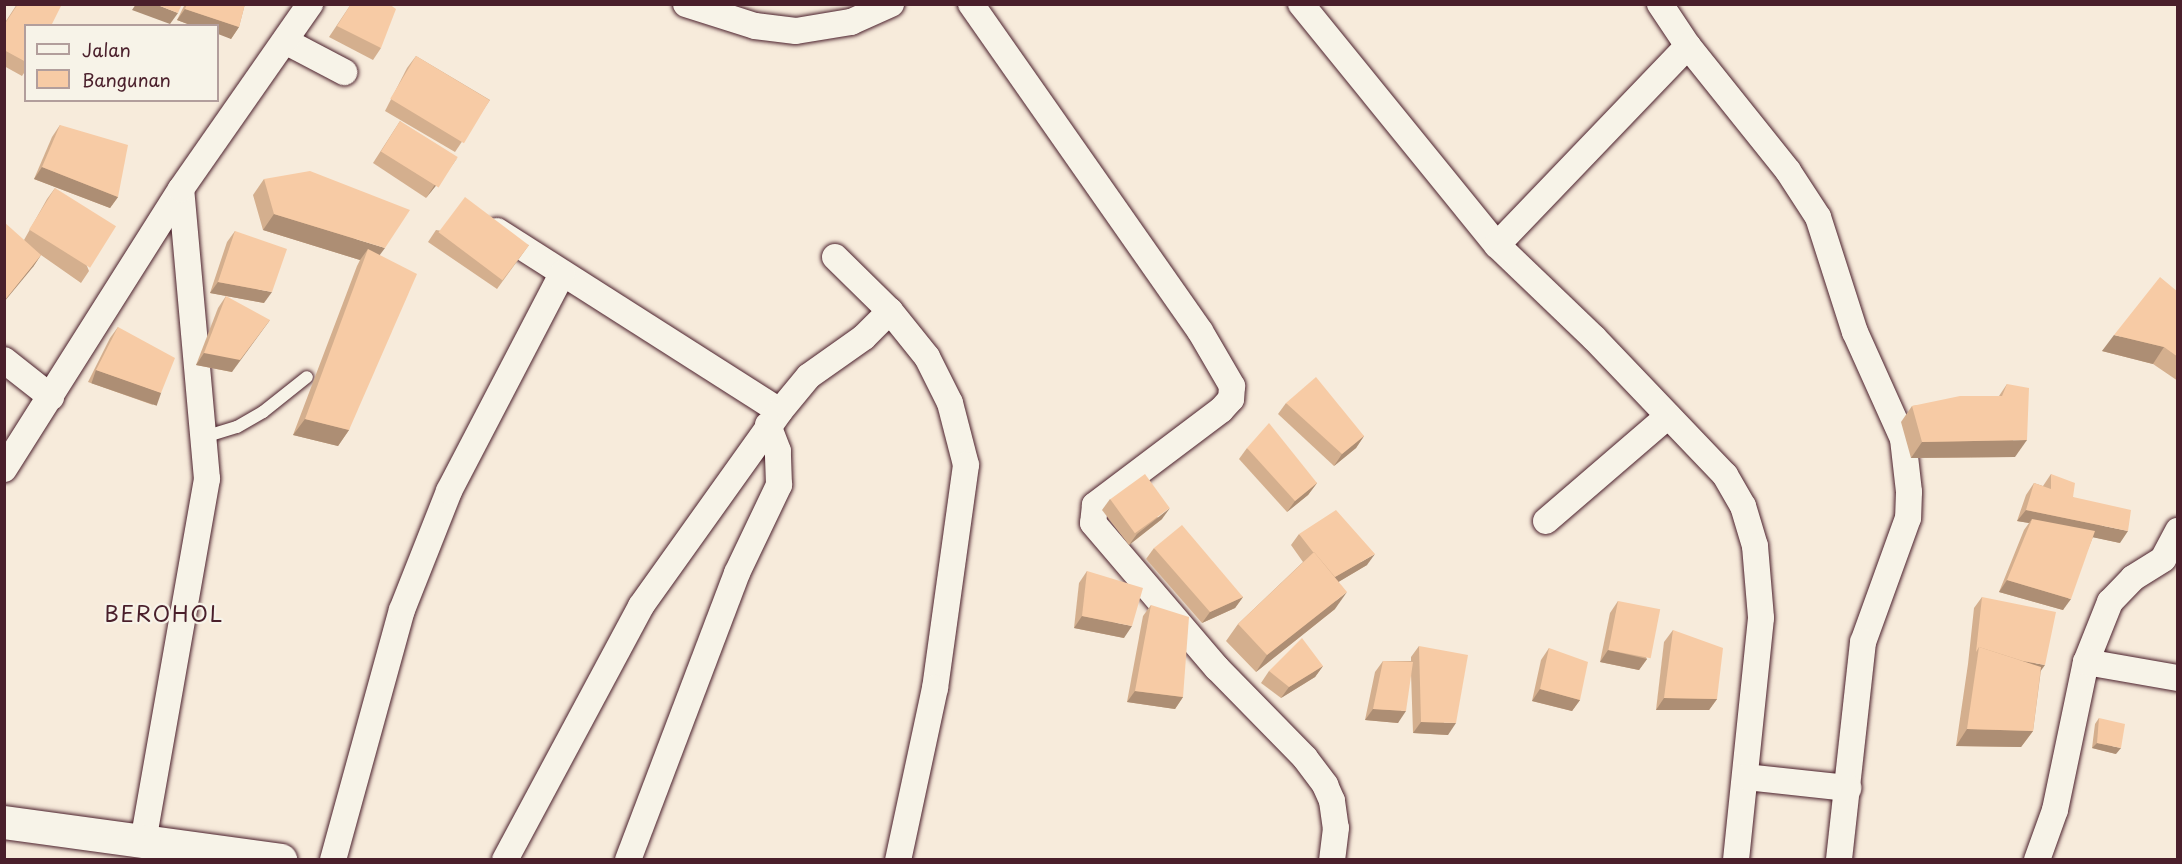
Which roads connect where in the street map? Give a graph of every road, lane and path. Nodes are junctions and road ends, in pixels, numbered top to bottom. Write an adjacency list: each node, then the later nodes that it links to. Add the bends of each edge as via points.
1 (310, 4): 7 (street)
2 (686, 4): 3 (street, via 755,26 796,31 851,22)
3 (891, 4)
4 (971, 4): 36 (street, via 1200,330 1232,386 1231,399 1221,410 1095,505 1093,523 1217,668 1305,758 1325,785 1336,828)
5 (1301, 4): 12 (street)
6 (1660, 4): 8 (street)
7 (285, 41): 9 (street); 10 (street)
8 (1688, 46): 12 (street); 28 (street, via 1788,171 1818,217 1855,332 1903,439 1908,462 1908,518 1866,630)
9 (344, 72)
10 (181, 189): 18 (street); 21 (street)
11 (492, 228): 14 (street)
12 (1497, 245): 19 (street)
13 (835, 257): 15 (street)
14 (562, 274): 20 (street); 32 (street, via 449,491 402,610)
15 (890, 311): 20 (street, via 858,342 809,376); 35 (street, via 939,380 956,421 966,465 935,688)
16 (4, 360): 18 (street)
17 (307, 377): 21 (lane, via 263,412 237,427)
18 (51, 397): 22 (street)
19 (1668, 416): 23 (street); 27 (street, via 1725,475 1743,506 1755,546 1761,618)
20 (774, 418): 33 (street, via 641,606); 34 (street, via 779,485 737,573)
21 (204, 437): 30 (street, via 205,498)
22 (4, 469)
23 (1546, 521)
24 (2178, 531): 25 (street, via 2163,559 2133,578 2110,602)
25 (2086, 662): 26 (street); 39 (street, via 2055,810)
26 (2178, 678)
27 (1746, 777): 28 (street); 37 (street)
28 (1848, 788): 38 (street)
29 (4, 822): 30 (main road)
30 (143, 842): 31 (main road)
31 (280, 860)
32 (333, 860)
33 (505, 860)
34 (628, 860)
35 (898, 860)
36 (1332, 860)
37 (1736, 860)
38 (1839, 860)
39 (2037, 860)

